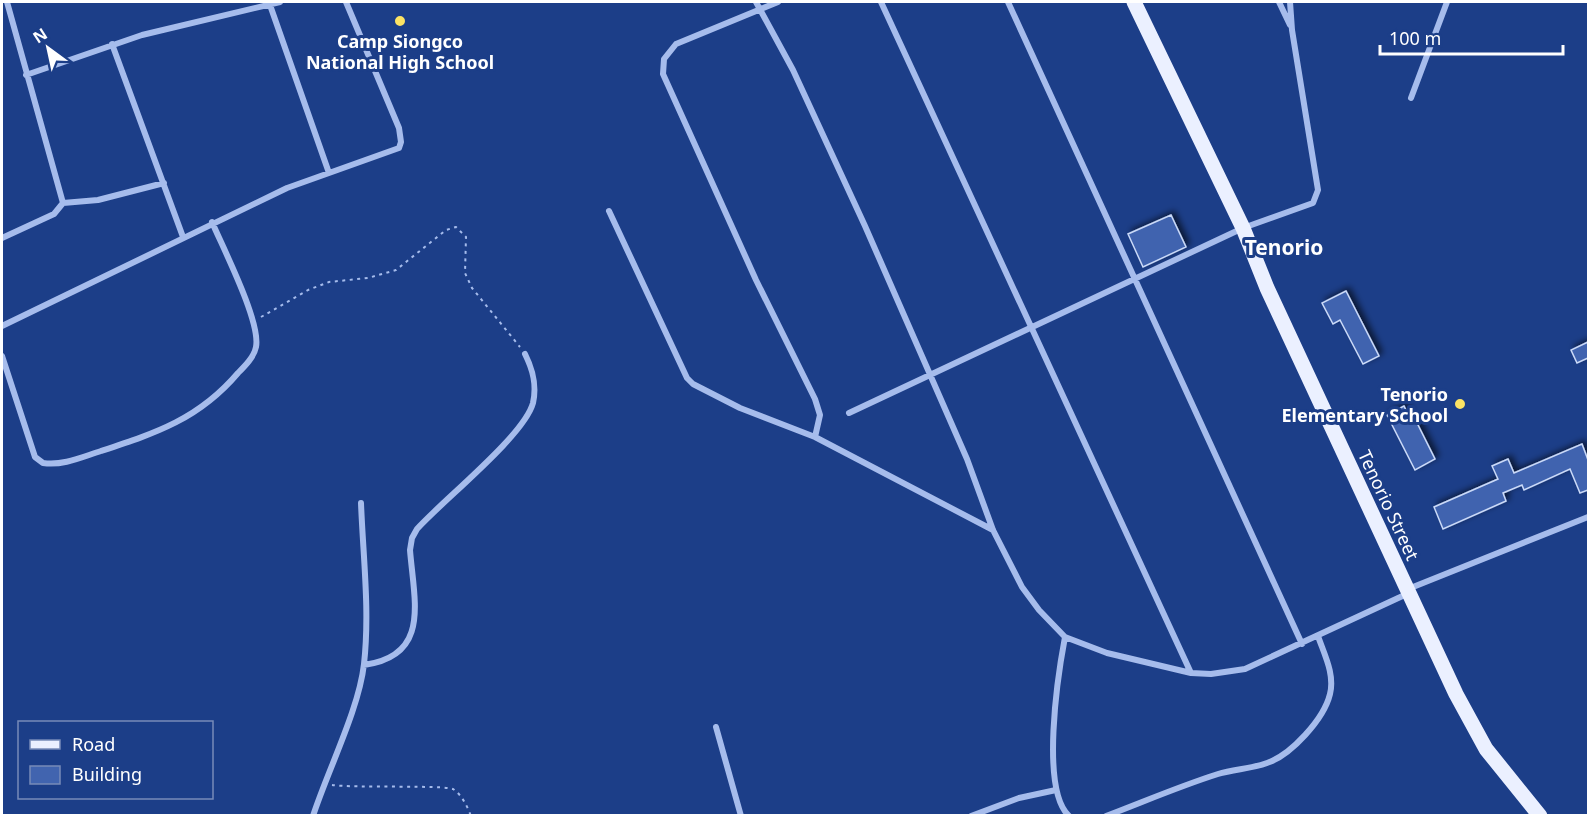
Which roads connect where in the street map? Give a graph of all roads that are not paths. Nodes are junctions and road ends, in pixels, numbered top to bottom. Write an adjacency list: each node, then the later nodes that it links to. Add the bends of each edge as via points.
1 (7, 2): 16 (street)
2 (280, 2): 12 (street)
3 (346, 2): 18 (street, via 401,142 393,152)
4 (756, 2): 13 (street)
5 (778, 2): 13 (street)
6 (881, 2): 28 (street)
7 (1008, 2): 26 (street)
8 (1279, 2): 14 (street)
9 (1290, 2): 14 (street)
10 (1447, 2): 17 (street)
11 (1139, 3): 23 (main road, Tenorio Street)
12 (270, 5): 15 (street); 18 (street)
13 (760, 11): 31 (street, via 793,70); 33 (street, via 676,44 664,59 663,75 815,399 820,415)
14 (1292, 30): 23 (street, via 1318,196 1308,206)
15 (112, 44): 16 (street); 19 (street)
16 (26, 75): 20 (street)
17 (1411, 98)
18 (329, 173): 22 (street)
19 (164, 183): 20 (street, via 99,200); 24 (street)
20 (63, 202): 25 (street, via 54,214)
21 (609, 211): 33 (street, via 687,378 740,408)
22 (212, 222): 24 (street); 30 (street, via 253,322 257,345 252,357 200,410 160,431 56,464 43,464 35,457)
23 (1244, 228): 26 (street); 37 (main road, Tenorio Street)
24 (183, 237): 27 (street)
25 (2, 238)
26 (1135, 280): 28 (street); 40 (street)
27 (2, 326)
28 (1031, 326): 31 (street); 42 (street)
29 (525, 354): 41 (street, via 533,370 532,405 509,438 417,529 410,550 414,623 411,637 392,658)
30 (2, 356)
31 (932, 375): 32 (street); 36 (street)
32 (849, 413)
33 (815, 437): 36 (street)
34 (361, 503): 41 (street)
35 (1588, 517): 37 (street)
36 (993, 530): 39 (street, via 1022,587)
37 (1408, 591): 38 (street); 50 (main road, Tenorio Street, via 1486,749)
38 (1318, 636): 40 (street); 49 (street, via 1329,666 1330,693 1322,711 1281,758 1218,774)
39 (1065, 637): 42 (street); 44 (street, via 1055,703)
40 (1302, 644): 42 (street, via 1245,669)
41 (364, 665): 45 (street)
42 (1191, 673)
43 (716, 727): 46 (street)
44 (1056, 790): 47 (street, via 1019,798); 48 (street, via 1060,805)
45 (313, 816)
46 (741, 816)
47 (971, 816)
48 (1069, 816)
49 (1106, 816)
50 (1540, 816)

